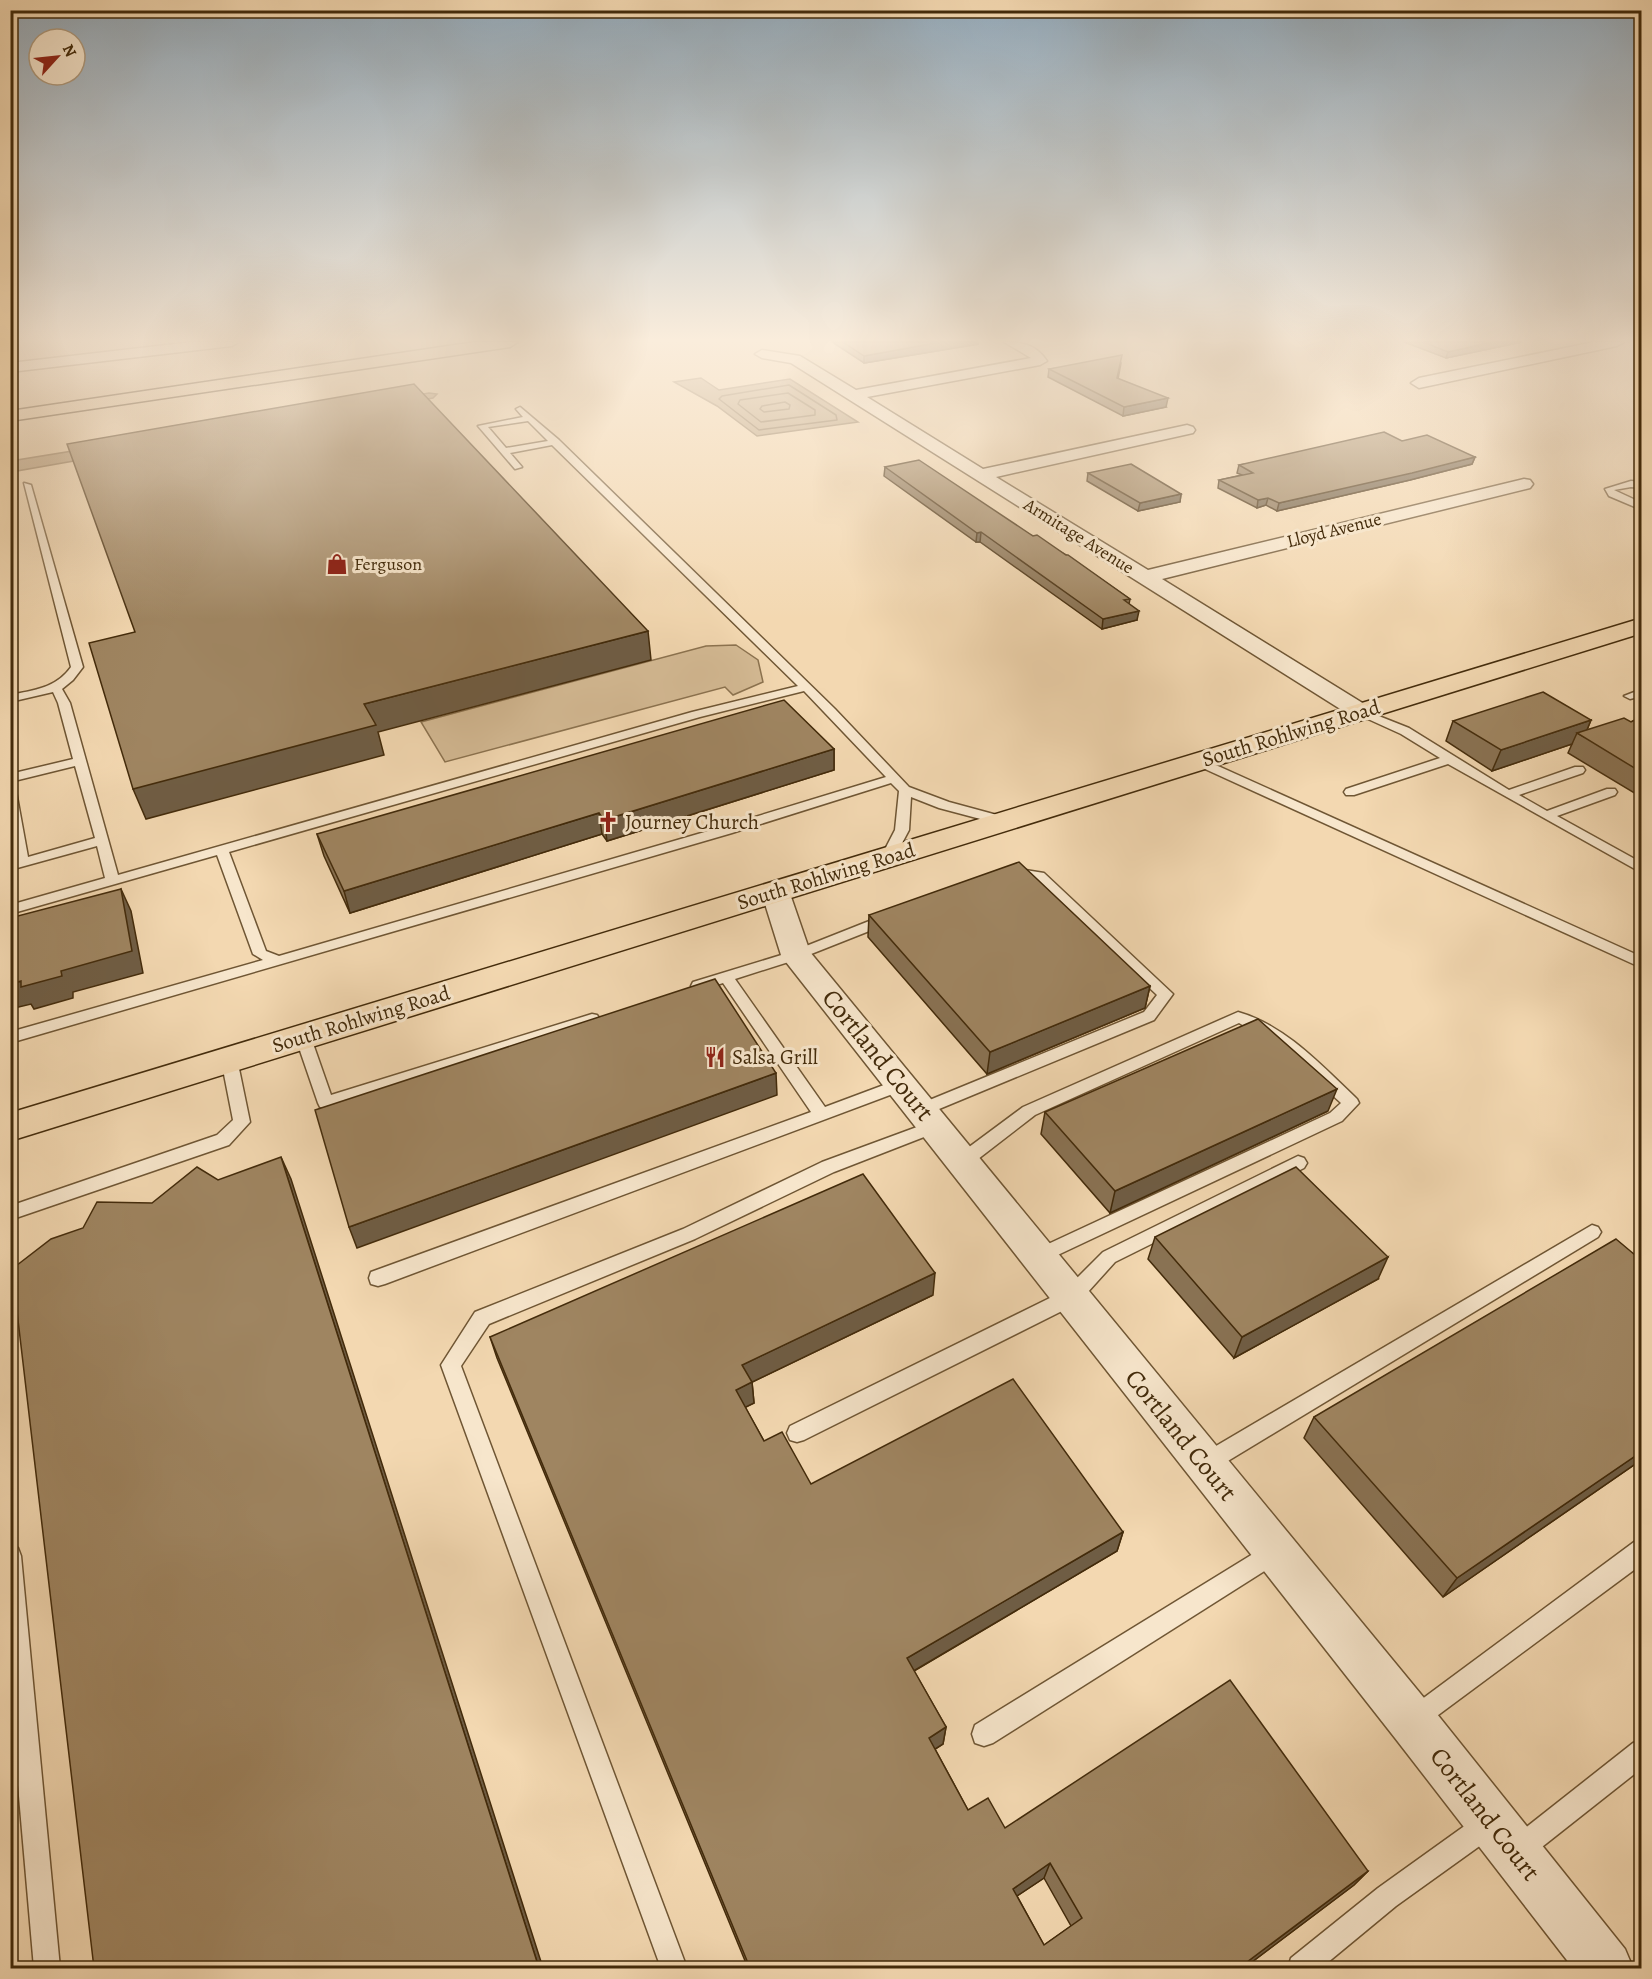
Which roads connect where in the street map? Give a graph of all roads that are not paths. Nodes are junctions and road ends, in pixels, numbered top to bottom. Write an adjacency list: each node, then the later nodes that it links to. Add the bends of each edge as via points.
1 (489, 434): 6 (lane)
2 (548, 434): 5 (lane)
3 (916, 434): 8 (street, Armitage Avenue)
4 (1167, 434): 8 (street)
5 (556, 442): 6 (lane); 15 (lane)
6 (504, 451): 7 (lane)
7 (518, 466)
8 (980, 475): 13 (street, Armitage Avenue)
9 (27, 484): 16 (lane, via 77,667)
10 (1524, 484): 13 (street, Lloyd Avenue)
11 (1641, 485): 12 (lane, via 1609,489)
12 (1641, 507)
13 (1145, 577): 18 (street, Armitage Avenue)
14 (1641, 625): 18 (main road, South Rohlwing Road)
15 (806, 687): 24 (lane); 33 (lane, via 696,714)
16 (56, 688): 17 (lane); 20 (lane)
17 (10, 699)
18 (1360, 712): 19 (lane, via 1405,731); 21 (main road, South Rohlwing Road)
19 (1450, 759): 27 (lane); 29 (lane)
20 (80, 761): 23 (lane); 32 (lane)
21 (1198, 761): 31 (main road, South Rohlwing Road); 44 (lane)
22 (1579, 770): 29 (lane)
23 (10, 778)
24 (894, 778): 25 (lane); 43 (lane)
25 (905, 790): 31 (lane); 34 (lane, via 902,830)
26 (10, 791): 35 (lane)
27 (1350, 792)
28 (1611, 792): 30 (lane)
29 (1509, 794): 30 (lane)
30 (1547, 816): 36 (lane)
31 (1004, 821): 34 (main road, South Rohlwing Road)
32 (102, 840): 35 (lane); 38 (lane)
33 (222, 850): 38 (lane); 43 (lane, via 260,954)
34 (888, 856): 39 (main road, South Rohlwing Road)
35 (16, 864)
36 (1641, 869)
37 (998, 880): 51 (lane, via 1019,873 1039,876 1165,994 1149,1016)
38 (113, 881): 40 (lane)
39 (775, 891): 42 (street, Cortland Court); 48 (main road, South Rohlwing Road)
40 (10, 910)
41 (902, 913): 42 (lane)
42 (796, 955): 45 (lane); 51 (street, Cortland Court)
43 (278, 961): 49 (lane)
44 (1641, 963)
45 (726, 977): 46 (lane); 52 (lane)
46 (680, 991)
47 (612, 1013): 48 (lane, via 326,1103)
48 (303, 1036): 50 (main road, South Rohlwing Road)
49 (10, 1038)
50 (229, 1059): 53 (main road, South Rohlwing Road); 56 (lane, via 242,1122 223,1140)
51 (919, 1107): 52 (lane); 54 (street, Cortland Court); 71 (lane, via 828,1167 689,1234 482,1318 451,1365)
52 (822, 1115): 59 (lane)
53 (10, 1127)
54 (963, 1161): 58 (street, Cortland Court); 58 (lane, via 1029,1111 1238,1017 1251,1020 1293,1051 1351,1103 1336,1117)
55 (1298, 1163): 60 (lane, via 1109,1257)
56 (10, 1213)
57 (1592, 1232): 62 (lane)
58 (1039, 1256): 60 (street, Cortland Court)
59 (378, 1278)
60 (1071, 1297): 61 (lane); 62 (street, Cortland Court)
61 (797, 1433)
62 (1204, 1464): 64 (street, Cortland Court)
63 (1641, 1550): 66 (lane)
64 (1274, 1552): 66 (street, Cortland Court); 67 (lane)
65 (10, 1556): 70 (lane)
66 (1412, 1721): 69 (street, Cortland Court)
67 (984, 1734)
68 (1641, 1752): 69 (lane)
69 (1502, 1838): 72 (lane, via 1387,1897); 73 (street, Cortland Court)
70 (47, 1968)
71 (674, 1968)
72 (1301, 1968)
73 (1606, 1968)

